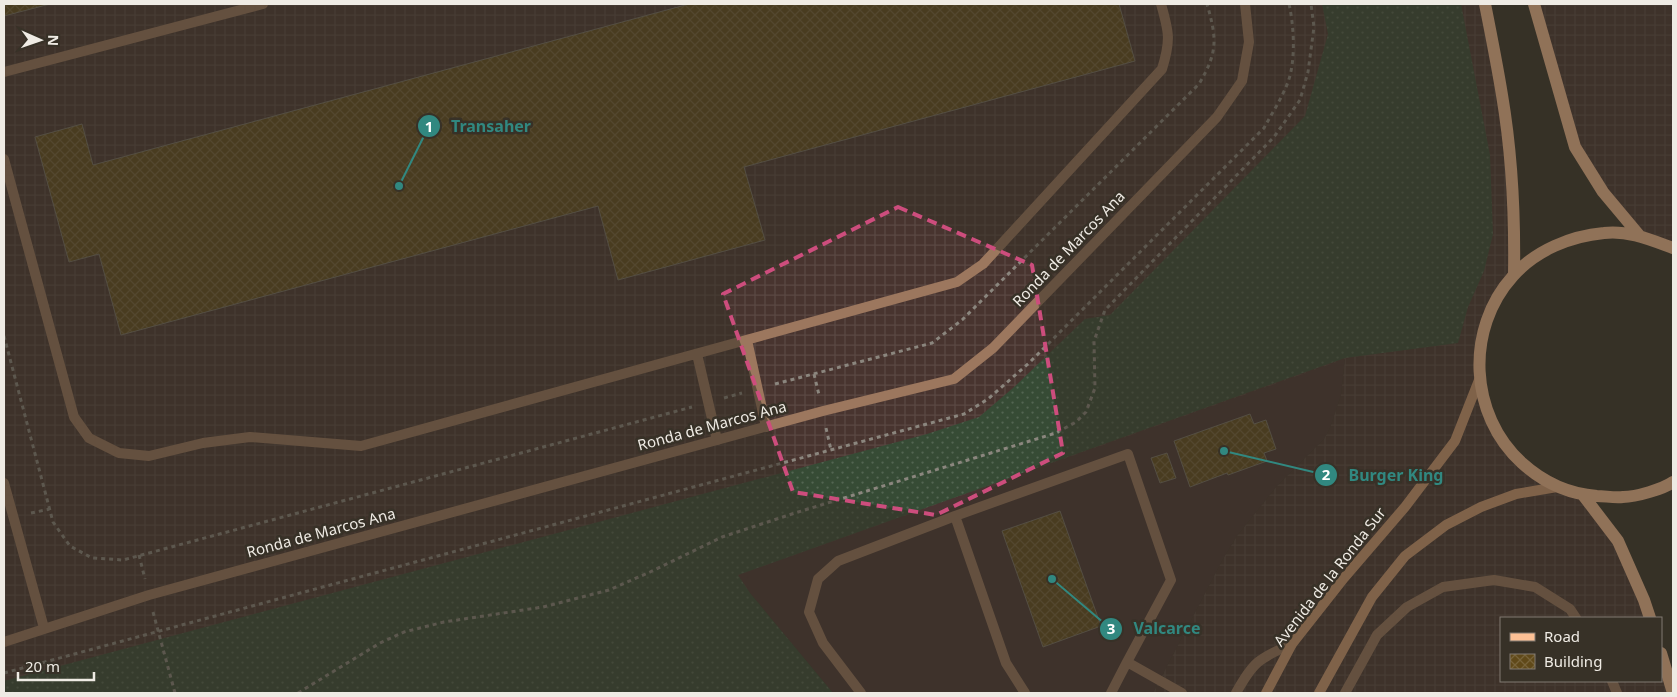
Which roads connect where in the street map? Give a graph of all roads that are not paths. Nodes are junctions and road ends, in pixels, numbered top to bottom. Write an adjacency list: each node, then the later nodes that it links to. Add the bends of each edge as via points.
1 (263, 4): 6 (street)
2 (1161, 4): 11 (street, via 1169,47 1162,69 983,264 957,282)
3 (1245, 4): 14 (street, Ronda de Marcos Ana, via 1250,42 1242,81 1217,117 993,348 954,379)
4 (1485, 4): 10 (main road, via 1511,162)
5 (1534, 4): 8 (main road, via 1575,147 1603,192)
6 (4, 72)
7 (4, 159): 12 (street, via 74,417 90,438 119,453 149,456 203,443 250,437 361,446)
8 (1639, 235): 9 (main road); 10 (main road, via 1605,232 1572,239 1541,253)
9 (1673, 248)
10 (1514, 275): 13 (main road, via 1490,312 1480,345)
11 (747, 340): 12 (street); 14 (street)
12 (697, 354): 15 (street)
13 (1479, 380): 18 (main road, via 1496,432 1533,472); 25 (main road, Avenida de la Ronda Sur, via 1454,441 1405,507)
14 (766, 427): 15 (street, Ronda de Marcos Ana)
15 (717, 440): 23 (street, Ronda de Marcos Ana, via 158,593)
16 (1673, 482): 19 (main road, via 1625,498)
17 (4, 483): 23 (street)
18 (1557, 486): 19 (main road); 34 (main road, via 1516,494 1481,507 1446,525 1406,556 1372,597)
19 (1583, 495): 22 (main road, via 1618,541)
20 (955, 516): 27 (street, via 1128,454 1171,580); 28 (street, via 838,561 818,579 809,612 823,643); 29 (street, via 1006,663)
21 (1575, 617): 35 (street, via 1570,609 1535,587 1494,580 1443,587 1407,607 1377,635)
22 (1650, 617)
23 (44, 628): 24 (street, Ronda de Marcos Ana)
24 (4, 642)
25 (1292, 644): 32 (street, via 1265,656 1249,670); 33 (main road, Avenida de la Ronda Sur)
26 (1662, 656): 36 (main road)
27 (1127, 662): 30 (street); 31 (street)
28 (861, 693)
29 (1025, 693)
30 (1111, 693)
31 (1182, 693)
32 (1236, 693)
33 (1266, 693)
34 (1319, 693)
35 (1345, 693)
36 (1673, 693)

